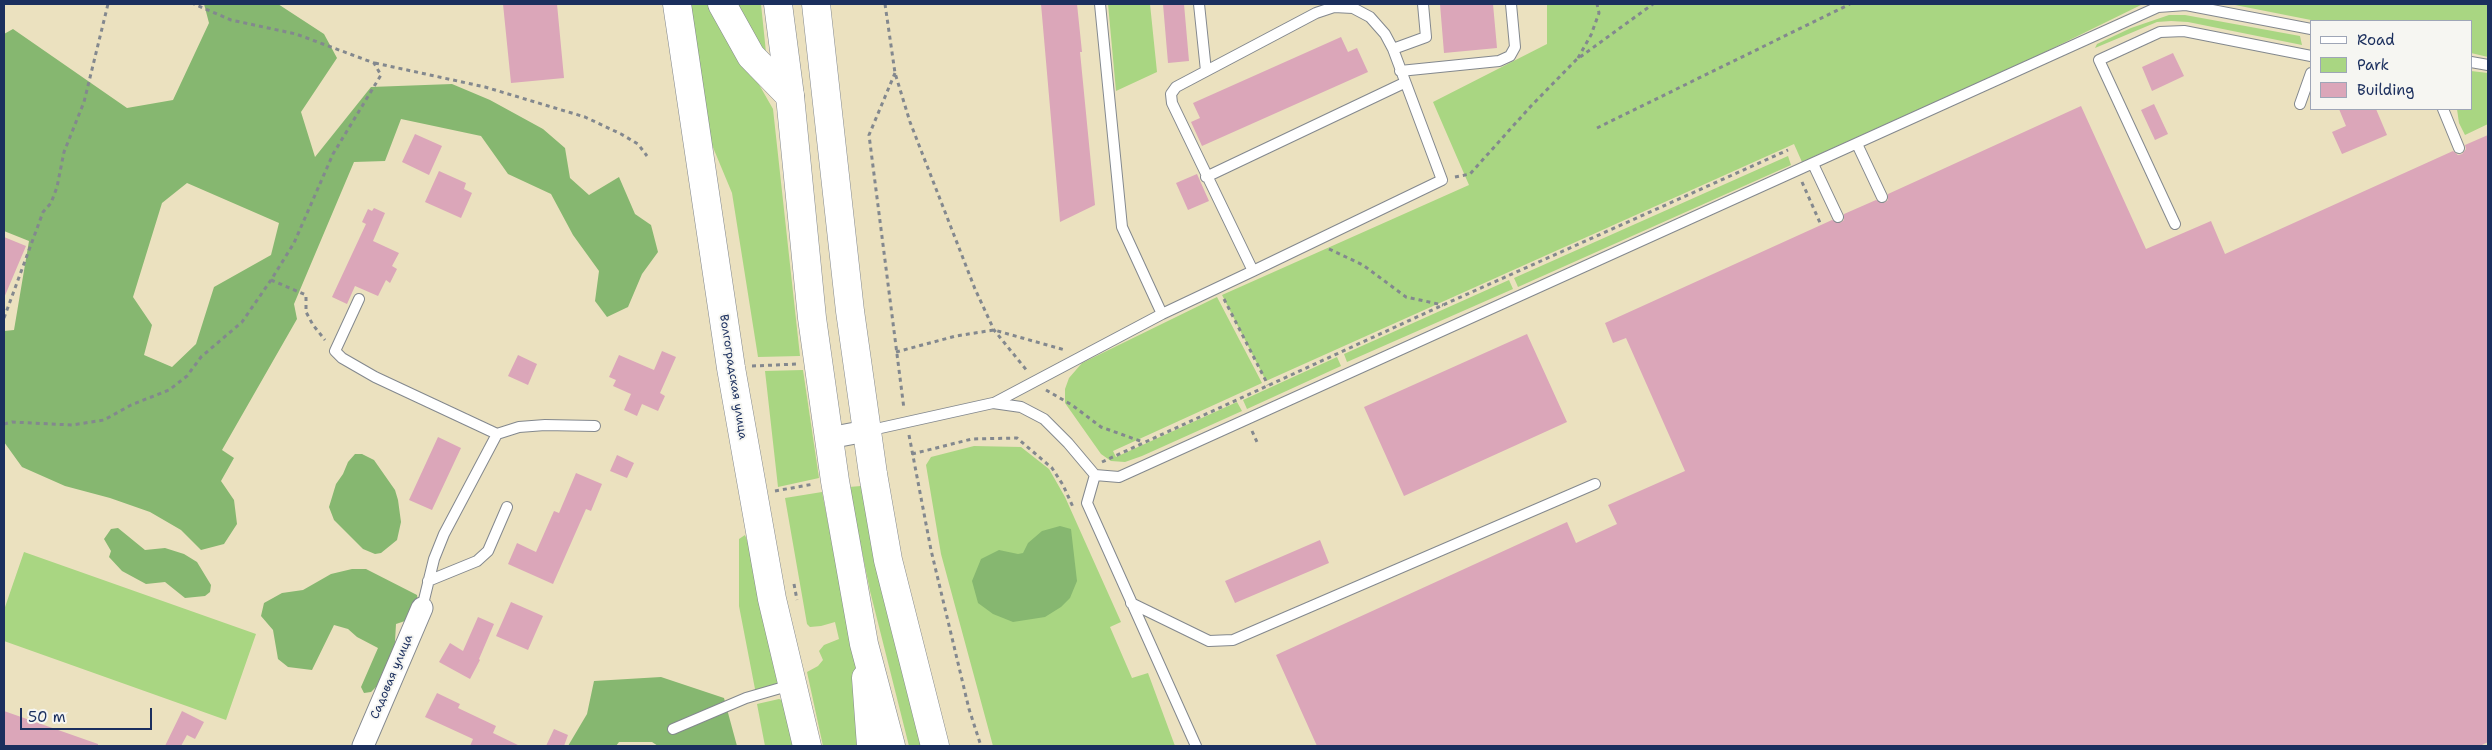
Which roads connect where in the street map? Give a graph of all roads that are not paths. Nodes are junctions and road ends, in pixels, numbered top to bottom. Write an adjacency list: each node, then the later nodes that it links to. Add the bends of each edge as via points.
1 (677, 4): 44 (main road, Волгоградская улица, via 730,368 772,599)
2 (722, 4): 19 (main road, via 751,56)
3 (778, 4): 19 (main road)
4 (816, 4): 34 (main road)
5 (1100, 4): 31 (lane, via 1122,227)
6 (1199, 4): 15 (lane)
7 (1423, 4): 11 (lane, via 1426,37)
8 (1511, 4): 16 (lane, via 1515,47 1510,56 1499,61)
9 (1316, 8): 11 (lane, via 1353,8 1370,17); 15 (lane)
10 (2310, 29): 22 (lane, via 2186,5 2158,7)
11 (1393, 49): 16 (lane)
12 (2310, 56): 28 (lane, via 2184,32 2160,32 2099,60)
13 (2472, 62): 14 (lane)
14 (2488, 65)
15 (1206, 71): 25 (lane, via 1176,87 1171,94 1172,103)
16 (1400, 71): 18 (lane)
17 (2310, 76): 20 (lane)
18 (1404, 83): 25 (lane); 29 (lane, via 1442,180)
19 (790, 96): 36 (main road, via 812,318)
20 (2300, 104)
21 (2443, 110): 23 (lane)
22 (1858, 144): 24 (lane); 26 (lane)
23 (2458, 148)
24 (1813, 164): 27 (lane); 37 (lane, via 1119,477)
25 (1206, 177): 29 (lane)
26 (1882, 197)
27 (1838, 217)
28 (2175, 224)
29 (1254, 271): 31 (lane)
30 (359, 299): 35 (lane, via 335,351 342,358)
31 (1162, 314): 32 (lane)
32 (993, 403): 34 (lane); 37 (lane, via 1021,407 1044,419)
33 (595, 426): 35 (lane, via 528,426)
34 (866, 431): 36 (street); 50 (main road, via 888,560)
35 (497, 434): 40 (lane, via 444,534)
36 (829, 438): 43 (main road)
37 (1092, 472): 41 (lane, via 1087,503)
38 (1595, 484): 41 (lane, via 1233,640 1209,641)
39 (507, 507): 40 (lane, via 488,551 477,561)
40 (428, 581): 42 (lane)
41 (1131, 602): 51 (lane)
42 (422, 608): 46 (street, Садовая улица)
43 (864, 644): 48 (main road); 49 (main road)
44 (792, 685): 45 (lane, via 746,698); 47 (main road, Волгоградская улица)
45 (673, 728)
46 (362, 746)
47 (807, 746)
48 (871, 746)
49 (891, 746)
50 (935, 746)
51 (1196, 746)

